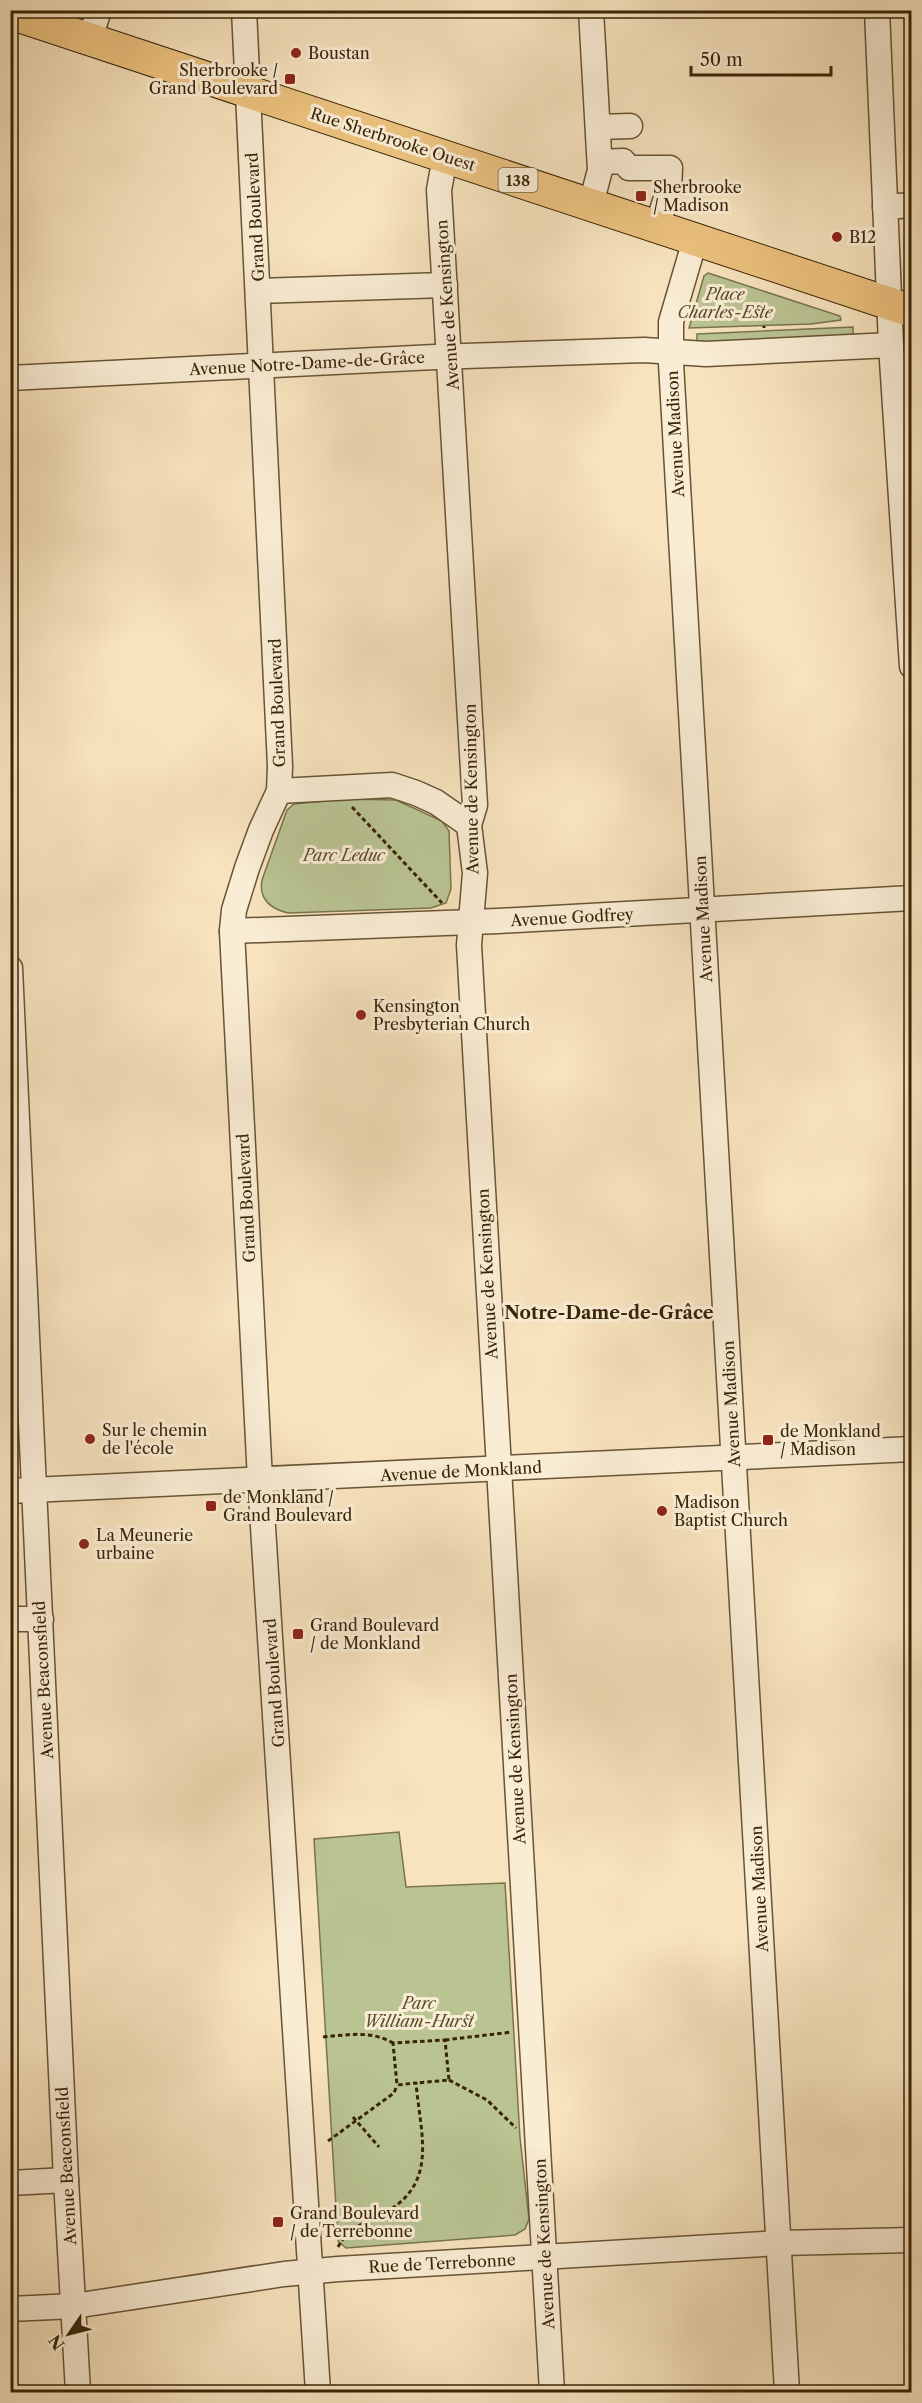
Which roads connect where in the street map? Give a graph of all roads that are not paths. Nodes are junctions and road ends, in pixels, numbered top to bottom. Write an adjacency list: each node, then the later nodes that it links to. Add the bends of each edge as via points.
1 (244, 10): 6 (street, Grand Boulevard)
2 (591, 10): 8 (street)
3 (877, 10): 13 (street)
4 (10, 13): 5 (main road, Rue Sherbrooke Ouest / 138)
5 (94, 25): 6 (main road, Rue Sherbrooke Ouest / 138)
6 (248, 91): 9 (main road, Rue Sherbrooke Ouest / 138); 17 (street, Grand Boulevard)
7 (630, 126): 8 (street)
8 (598, 127): 10 (street)
9 (445, 157): 11 (main road, Rue Sherbrooke Ouest / 138); 16 (street, Avenue de Kensington, via 439,190)
10 (600, 162): 11 (street); 14 (street, via 622,161 629,168 670,168 669,189)
11 (591, 204): 14 (main road, Rue Sherbrooke Ouest / 138)
12 (912, 205): 13 (street)
13 (885, 207): 18 (street)
14 (657, 226): 15 (main road, Rue Sherbrooke Ouest / 138)
15 (695, 240): 18 (main road, Rue Sherbrooke Ouest / 138); 20 (street, Avenue Madison, via 671,322)
16 (445, 285): 17 (street); 21 (street, Avenue de Kensington)
17 (258, 291): 22 (street, Grand Boulevard)
18 (901, 308): 19 (street)
19 (891, 345): 20 (street, Avenue Notre-Dame-de-Grâce, via 706,354); 24 (street)
20 (670, 352): 21 (street, Avenue Notre-Dame-de-Grâce); 28 (street, Avenue Madison)
21 (450, 357): 22 (street, Avenue Notre-Dame-de-Grâce); 26 (street, Avenue de Kensington, via 475,805)
22 (261, 366): 23 (street, Avenue Notre-Dame-de-Grâce); 25 (street, Grand Boulevard)
23 (10, 378)
24 (912, 666)
25 (279, 791): 26 (street, via 392,785 436,802); 30 (street, Grand Boulevard, via 247,868 234,910)
26 (469, 825): 29 (street, Avenue de Kensington, via 475,873)
27 (912, 898): 28 (street, Avenue Godfrey)
28 (703, 910): 29 (street, Avenue Godfrey); 33 (street, Avenue Madison)
29 (469, 922): 30 (street, Avenue Godfrey); 34 (street, Avenue de Kensington)
30 (232, 932): 35 (street, Grand Boulevard)
31 (10, 968): 36 (street, Avenue Beaconsfield)
32 (912, 1449): 33 (street, Avenue de Monkland)
33 (734, 1457): 34 (street, Avenue de Monkland); 43 (street, Avenue Madison)
34 (498, 1469): 35 (street, Avenue de Monkland); 44 (street, Avenue de Kensington)
35 (261, 1480): 36 (street, Avenue de Monkland); 45 (street, Grand Boulevard)
36 (36, 1490): 37 (street, Avenue de Monkland); 39 (street, Avenue Beaconsfield)
37 (10, 1491)
38 (10, 1619): 39 (street)
39 (40, 1619): 40 (street, Avenue Beaconsfield)
40 (66, 2180): 41 (street); 46 (street, Avenue Beaconsfield)
41 (10, 2183)
42 (912, 2240): 43 (street, Rue de Terrebonne)
43 (780, 2243): 44 (street, Rue de Terrebonne); 51 (street, Avenue Madison)
44 (545, 2258): 45 (street, Rue de Terrebonne); 50 (street, Avenue de Kensington)
45 (311, 2271): 46 (street, Rue de Terrebonne); 49 (street, Grand Boulevard)
46 (74, 2306): 47 (street, Rue de Terrebonne); 48 (street, Avenue Beaconsfield)
47 (10, 2309)
48 (78, 2392)
49 (318, 2392)
50 (552, 2392)
51 (788, 2392)

